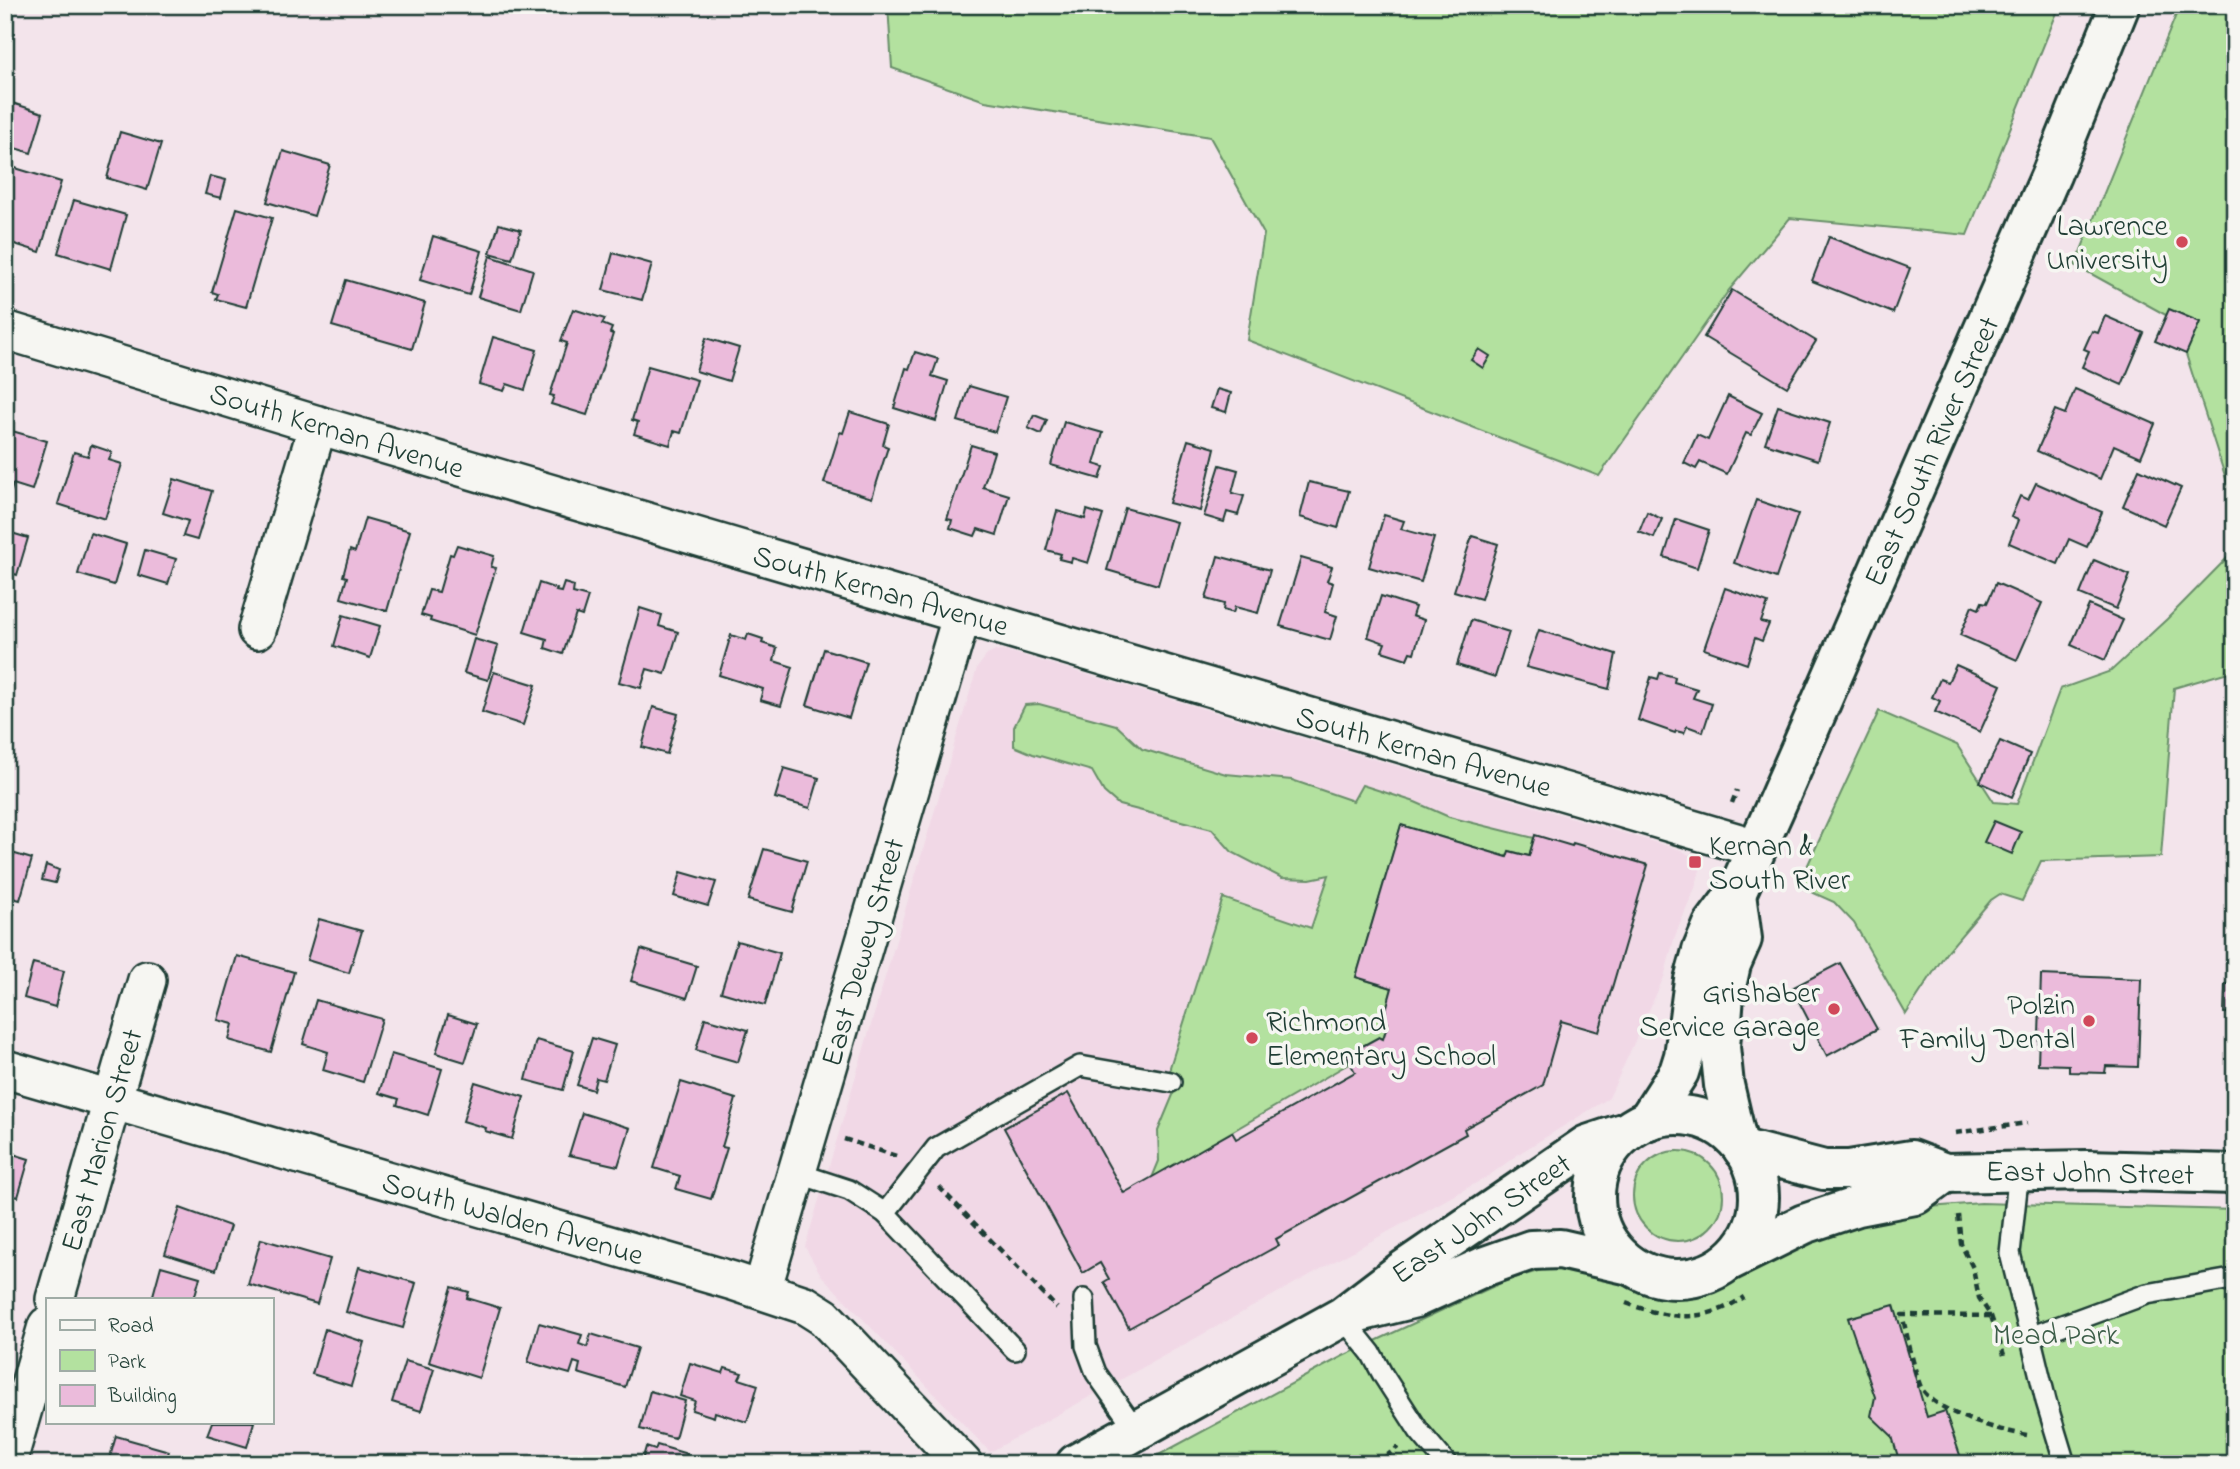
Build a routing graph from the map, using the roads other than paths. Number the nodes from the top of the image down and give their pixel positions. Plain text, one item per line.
1 (2120, 5) edge
2 (5, 330) edge
3 (318, 425) junction
4 (962, 614) junction
5 (257, 630) dead end
6 (1756, 848) junction
7 (1736, 894) junction
8 (147, 980) dead end
9 (5, 1069) edge
10 (1171, 1082) dead end
11 (113, 1102) junction
12 (1637, 1126) junction
13 (1740, 1145) junction
14 (2019, 1170) junction
15 (797, 1173) junction
16 (1945, 1173) junction
17 (2235, 1174) edge
18 (885, 1213) junction
19 (1726, 1263) junction
20 (2235, 1281) edge
21 (1623, 1282) junction
22 (762, 1290) junction
23 (55, 1298) edge
24 (1084, 1299) road end
25 (1342, 1317) junction
26 (46, 1329) edge
27 (2030, 1337) junction
28 (1015, 1350) dead end
29 (1136, 1430) junction
30 (7, 1464) edge
31 (963, 1464) edge
32 (1076, 1464) edge
33 (1447, 1464) edge
34 (2065, 1464) edge

1 - 6 street, East South River Street
2 - 3 street, South Kernan Avenue
3 - 4 street, South Kernan Avenue
3 - 5 street
4 - 6 street, South Kernan Avenue
4 - 15 street, East Dewey Street
6 - 7 street, East South River Street
7 - 12 street, East South River Street
7 - 13 street
8 - 11 street, East Marion Street
9 - 11 street, South Walden Avenue
10 - 18 lane
11 - 22 street, South Walden Avenue
11 - 23 street, East Marion Street
12 - 13 street
12 - 21 street
12 - 25 street, East John Street
13 - 16 street, East John Street
13 - 19 street
14 - 16 street, East John Street
14 - 17 street, East John Street
14 - 27 lane
15 - 18 lane
15 - 22 street, East Dewey Street
16 - 19 street, East John Street
18 - 28 lane
19 - 21 street
20 - 27 lane
21 - 25 street, East John Street
22 - 31 street, South Walden Avenue
24 - 29 lane
25 - 29 street, East John Street
25 - 33 lane
26 - 30 street
27 - 34 lane
29 - 32 street, East John Street

